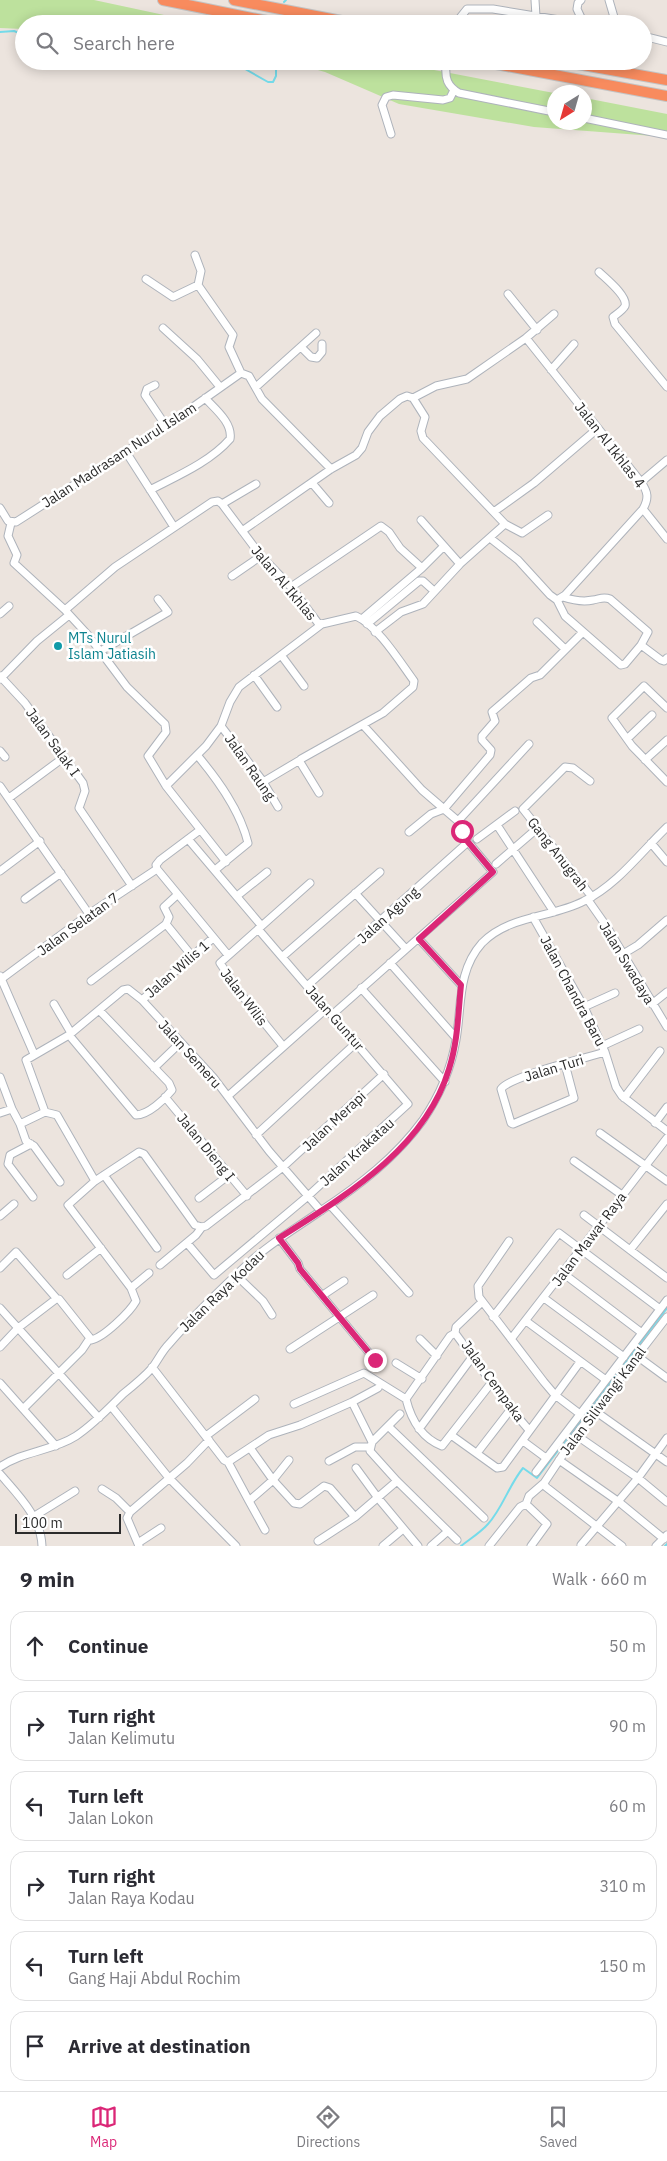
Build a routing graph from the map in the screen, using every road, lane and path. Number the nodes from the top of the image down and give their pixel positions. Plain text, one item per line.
1 (163, 0) edge
2 (234, 0) edge
3 (536, 0) edge
4 (582, 0) edge
5 (609, 0) edge
6 (237, 15) edge
7 (310, 15) edge
8 (462, 15) edge
9 (530, 15) edge
10 (536, 15) edge
11 (580, 15) edge
12 (613, 15) edge
13 (652, 38) edge
14 (667, 42) edge
15 (446, 70) edge
16 (528, 70) edge
17 (611, 70) edge
18 (667, 80) edge
19 (454, 90) junction
20 (667, 96) edge
21 (547, 110) edge
22 (592, 120) edge
23 (392, 134) dead end
24 (667, 134) edge
25 (195, 255) dead end
26 (599, 272) dead end
27 (146, 279) dead end
28 (198, 285) junction
29 (508, 294) dead end
30 (554, 314) dead end
31 (163, 328) dead end
32 (537, 330) junction
33 (316, 333) dead end
34 (526, 338) junction
35 (322, 344) dead end
36 (574, 344) dead end
37 (301, 346) junction
38 (551, 370) junction
39 (241, 373) junction
40 (155, 385) dead end
41 (220, 387) junction
42 (256, 387) junction
43 (667, 387) edge
44 (205, 398) junction
45 (413, 398) junction
46 (166, 426) junction
47 (597, 429) junction
48 (126, 452) junction
49 (667, 460) edge
50 (331, 469) junction
51 (641, 482) junction
52 (312, 483) junction
53 (256, 484) dead end
54 (150, 490) junction
55 (329, 502) dead end
56 (222, 504) junction
57 (0, 508) edge
58 (643, 509) junction
59 (495, 511) junction
60 (548, 515) dead end
61 (421, 520) dead end
62 (11, 523) junction
63 (505, 524) junction
64 (174, 527) junction
65 (242, 531) junction
66 (490, 538) junction
67 (667, 539) edge
68 (444, 546) junction
69 (261, 556) junction
70 (460, 564) junction
71 (420, 566) junction
72 (232, 576) dead end
73 (290, 587) junction
74 (434, 591) junction
75 (560, 598) junction
76 (158, 599) dead end
77 (9, 606) dead end
78 (67, 612) junction
79 (0, 614) edge
80 (365, 622) junction
81 (537, 622) dead end
82 (322, 624) junction
83 (375, 632) junction
84 (582, 632) junction
85 (641, 645) junction
86 (566, 649) junction
87 (99, 652) junction
88 (281, 655) junction
89 (667, 658) edge
90 (254, 675) junction
91 (0, 678) edge
92 (304, 686) dead end
93 (278, 707) dead end
94 (667, 708) edge
95 (652, 715) dead end
96 (363, 725) junction
97 (221, 726) junction
98 (627, 740) junction
99 (667, 740) edge
100 (529, 744) dead end
101 (196, 755) junction
102 (63, 758) junction
103 (300, 760) junction
104 (645, 760) junction
105 (590, 781) dead end
106 (263, 782) junction
107 (667, 782) edge
108 (166, 786) junction
109 (1, 790) edge
110 (319, 793) dead end
111 (8, 798) junction
112 (278, 807) dead end
113 (444, 809) junction
114 (516, 811) dead end
115 (458, 821) junction
116 (497, 824) junction
117 (667, 827) edge
118 (200, 830) junction
119 (409, 832) dead end
120 (533, 832) dead end
121 (477, 838) dead end
122 (188, 839) junction
123 (40, 841) junction
124 (468, 842) junction
125 (651, 843) junction
126 (514, 849) junction
127 (226, 862) junction
128 (667, 862) edge
129 (496, 864) dead end
130 (157, 869) junction
131 (215, 870) junction
132 (0, 871) edge
133 (267, 872) dead end
134 (380, 872) dead end
135 (61, 873) junction
136 (310, 883) dead end
137 (132, 886) junction
138 (355, 893) junction
139 (177, 895) junction
140 (237, 896) junction
141 (25, 899) dead end
142 (590, 899) junction
143 (554, 912) junction
144 (89, 914) junction
145 (533, 917) junction
146 (667, 920) edge
147 (381, 922) junction
148 (166, 924) junction
149 (259, 927) junction
150 (213, 938) junction
151 (419, 939) junction
152 (406, 949) junction
153 (623, 954) junction
154 (228, 955) junction
155 (192, 956) junction
156 (282, 957) junction
157 (390, 963) junction
158 (1, 978) edge
159 (91, 981) dead end
160 (461, 985) junction
161 (308, 986) junction
162 (362, 988) junction
163 (667, 992) edge
164 (615, 993) dead end
165 (142, 1000) junction
166 (54, 1004) dead end
167 (652, 1004) junction
168 (584, 1007) junction
169 (327, 1008) junction
170 (99, 1010) junction
171 (333, 1014) junction
172 (667, 1026) edge
173 (639, 1029) dead end
174 (70, 1034) junction
175 (456, 1038) junction
176 (357, 1042) junction
177 (180, 1043) junction
178 (283, 1046) junction
179 (604, 1049) junction
180 (660, 1051) dead end
181 (34, 1054) junction
182 (565, 1064) junction
183 (154, 1068) junction
184 (384, 1074) junction
185 (0, 1077) edge
186 (445, 1082) junction
187 (228, 1096) junction
188 (165, 1097) junction
189 (624, 1098) junction
190 (667, 1107) edge
191 (406, 1108) joint
192 (12, 1109) junction
193 (45, 1112) junction
194 (0, 1113) edge
195 (655, 1123) junction
196 (20, 1124) junction
197 (667, 1131) edge
198 (600, 1133) dead end
199 (256, 1135) junction
200 (667, 1138) edge
201 (31, 1144) junction
202 (574, 1161) dead end
203 (646, 1165) junction
204 (283, 1168) junction
205 (104, 1175) junction
206 (229, 1175) junction
207 (667, 1180) edge
208 (95, 1181) junction
209 (60, 1182) dead end
210 (622, 1195) junction
211 (247, 1196) junction
212 (308, 1196) junction
213 (33, 1198) dead end
214 (199, 1198) dead end
215 (14, 1204) dead end
216 (330, 1204) junction
217 (667, 1204) edge
218 (322, 1211) junction
219 (584, 1214) dead end
220 (0, 1216) edge
221 (599, 1226) junction
222 (202, 1227) junction
223 (279, 1238) junction
224 (509, 1241) dead end
225 (187, 1243) junction
226 (101, 1248) junction
227 (157, 1248) dead end
228 (582, 1249) junction
229 (630, 1250) junction
230 (160, 1265) dead end
231 (0, 1268) edge
232 (149, 1273) dead end
233 (564, 1274) junction
234 (67, 1275) dead end
235 (237, 1276) junction
236 (667, 1278) edge
237 (344, 1281) dead end
238 (131, 1288) junction
239 (323, 1294) junction
240 (410, 1294) dead end
241 (373, 1295) dead end
242 (544, 1298) junction
243 (57, 1299) junction
244 (667, 1300) edge
245 (481, 1303) junction
246 (0, 1308) edge
247 (660, 1309) junction
248 (272, 1315) dead end
249 (340, 1317) junction
250 (493, 1317) junction
251 (667, 1317) edge
252 (526, 1320) junction
253 (18, 1328) junction
254 (455, 1333) junction
255 (642, 1333) junction
256 (420, 1339) dead end
257 (90, 1340) junction
258 (510, 1340) junction
259 (0, 1347) edge
260 (290, 1349) dead end
261 (437, 1356) junction
262 (473, 1356) junction
263 (637, 1356) junction
264 (624, 1357) junction
265 (375, 1360) dead end
266 (580, 1362) junction
267 (396, 1364) dead end
268 (152, 1368) junction
269 (58, 1373) junction
270 (667, 1378) edge
271 (422, 1379) junction
272 (606, 1380) junction
273 (492, 1382) junction
274 (0, 1383) edge
275 (378, 1388) dead end
276 (555, 1395) junction
277 (255, 1399) dead end
278 (406, 1399) junction
279 (352, 1402) junction
280 (294, 1404) dead end
281 (110, 1406) junction
282 (24, 1408) junction
283 (511, 1409) junction
284 (595, 1411) junction
285 (400, 1414) dead end
286 (580, 1414) junction
287 (99, 1418) junction
288 (389, 1427) junction
289 (419, 1429) junction
290 (529, 1430) junction
291 (451, 1435) junction
292 (576, 1435) junction
293 (207, 1438) junction
294 (667, 1438) edge
295 (523, 1441) junction
296 (371, 1445) junction
297 (56, 1446) junction
298 (250, 1448) junction
299 (477, 1453) junction
300 (656, 1454) junction
301 (546, 1458) junction
302 (289, 1460) dead end
303 (559, 1460) junction
304 (329, 1461) dead end
305 (228, 1462) junction
306 (667, 1462) edge
307 (0, 1467) edge
308 (356, 1468) dead end
309 (536, 1472) dead end
310 (0, 1474) edge
311 (169, 1478) junction
312 (638, 1478) junction
313 (273, 1480) junction
314 (396, 1481) junction
315 (545, 1485) junction
316 (102, 1489) dead end
317 (75, 1491) dead end
318 (378, 1498) junction
319 (249, 1501) junction
320 (619, 1502) junction
321 (667, 1502) edge
322 (526, 1504) junction
323 (130, 1512) junction
324 (33, 1517) junction
325 (355, 1517) junction
326 (484, 1518) dead end
327 (598, 1526) junction
328 (161, 1528) dead end
329 (403, 1529) junction
330 (265, 1530) dead end
331 (448, 1532) junction
332 (665, 1537) edge
333 (457, 1540) dead end
334 (318, 1541) dead end
335 (139, 1544) edge
336 (581, 1545) edge
337 (620, 1545) edge
338 (42, 1546) edge
339 (236, 1546) edge
340 (383, 1546) edge
341 (418, 1546) edge
342 (432, 1546) edge
343 (489, 1546) edge
344 (530, 1546) edge
345 (656, 1546) edge

1 - 6 highway
2 - 7 highway
3 - 10 street
4 - 11 street
5 - 12 street
8 - 9 street
13 - 14 street
15 - 19 street
16 - 20 highway
17 - 18 highway
19 - 21 street
19 - 23 street
22 - 24 street
25 - 28 street
26 - 43 street
27 - 28 street
28 - 39 street
29 - 32 street
30 - 32 street
31 - 41 street
32 - 34 street
33 - 37 street
34 - 38 street, Jalan Al Ikhlas 4
34 - 45 street
35 - 37 street
36 - 38 street
37 - 42 street
38 - 47 street, Jalan Al Ikhlas 4
39 - 41 street, Jalan Madrasam Nurul Islam
39 - 42 street
40 - 46 street
41 - 44 street, Jalan Madrasam Nurul Islam
42 - 50 street
44 - 46 street, Jalan Madrasam Nurul Islam
44 - 54 street
45 - 50 street
45 - 59 street
46 - 48 street, Jalan Madrasam Nurul Islam
47 - 51 street, Jalan Al Ikhlas 4
47 - 59 street
48 - 54 street
48 - 62 street, Jalan Madrasam Nurul Islam
49 - 51 street
50 - 52 street
51 - 58 street, Jalan Al Ikhlas 4
52 - 55 street
52 - 65 street
53 - 56 street
54 - 64 street
56 - 64 street
56 - 65 street, Jalan Al Ikhlas
57 - 62 street
58 - 67 street
58 - 75 street, Jalan Al Ikhlas 4
59 - 63 street
60 - 63 street
61 - 68 street
62 - 78 street
63 - 66 street
64 - 78 street
65 - 69 street, Jalan Al Ikhlas
66 - 70 street
66 - 75 street
68 - 70 street
68 - 71 street
69 - 72 street
69 - 73 street, Jalan Al Ikhlas
70 - 74 street
71 - 73 street
71 - 80 street
73 - 82 street, Jalan Al Ikhlas
74 - 80 street
74 - 83 street
75 - 84 street
75 - 85 street
76 - 87 street
77 - 79 street
78 - 87 street
78 - 91 street
80 - 82 street, Jalan Al Ikhlas
80 - 83 street
81 - 86 street
82 - 88 street
83 - 96 street
84 - 85 street
84 - 86 street
85 - 89 street
86 - 113 street
87 - 108 street
88 - 90 street
88 - 92 street
90 - 93 street
90 - 97 street
91 - 102 street, Jalan Salak I
94 - 98 street
95 - 98 street
96 - 103 street
96 - 113 street
97 - 101 street
97 - 106 street, Jalan Raung
98 - 104 street
99 - 104 street
100 - 115 street
101 - 108 street
101 - 127 street
102 - 111 street
102 - 137 street, Jalan Salak I
103 - 106 street
103 - 110 street
104 - 107 street
105 - 142 street, Gang Anugrah
106 - 112 street, Jalan Raung
108 - 118 street
109 - 111 street
111 - 123 street
113 - 115 street
113 - 119 street
114 - 116 street
115 - 124 street
116 - 121 street
116 - 126 street
117 - 125 street, Jalan Raya Kodau
118 - 122 street, Jalan Selatan 7
118 - 127 street
120 - 126 street
122 - 130 street, Jalan Selatan 7
122 - 131 street, Jalan Guntur
123 - 132 street
123 - 135 street
124 - 147 street, Jalan Agung
124 - 151 street
125 - 128 street
125 - 142 street, Jalan Raya Kodau
126 - 129 street
126 - 143 street
127 - 131 street
130 - 137 street, Jalan Selatan 7
130 - 139 street
131 - 140 street, Jalan Guntur
133 - 140 street
134 - 138 street
135 - 141 street
135 - 144 street
136 - 149 street, Jalan Wilis
137 - 144 street, Jalan Selatan 7
138 - 147 street
138 - 156 street
139 - 148 street
139 - 150 street
140 - 149 street, Jalan Guntur
142 - 143 street, Jalan Raya Kodau
142 - 153 street, Jalan Swadaya
143 - 145 street, Jalan Raya Kodau
144 - 158 street, Jalan Selatan 7
145 - 160 street, Jalan Raya Kodau
145 - 168 street, Jalan Chandra Baru
146 - 153 street
147 - 152 street
147 - 161 street, Jalan Agung
148 - 155 street
148 - 159 street
149 - 154 street, Jalan Wilis
149 - 156 street, Jalan Guntur
150 - 154 street
150 - 155 street, Jalan Wilis 1
151 - 152 street
151 - 160 street
152 - 157 street
153 - 167 street, Jalan Swadaya
154 - 178 street, Jalan Wilis
155 - 165 street, Jalan Wilis 1
156 - 161 street, Jalan Guntur
157 - 162 street
157 - 175 street
158 - 181 street
160 - 175 street, Jalan Raya Kodau
161 - 169 street, Jalan Guntur
162 - 171 street
162 - 186 street
163 - 167 street
164 - 168 street
165 - 170 street, Jalan Semeru
165 - 177 street, Jalan Semeru
166 - 174 street
167 - 172 street, Jalan Swadaya
168 - 179 street, Jalan Chandra Baru
169 - 171 street, Jalan Guntur
169 - 178 street
170 - 174 street, Jalan Semeru
170 - 183 street
171 - 176 street, Jalan Guntur
173 - 179 street, Jalan Turi
174 - 181 street, Jalan Semeru
174 - 188 street
175 - 186 street, Jalan Raya Kodau
176 - 184 street, Jalan Guntur
176 - 199 street
177 - 183 street
177 - 187 street, Jalan Semeru
178 - 187 street
179 - 182 street, Jalan Turi
179 - 189 street, Jalan Chandra Baru
180 - 189 street
181 - 193 street
182 - 182 street, Jalan Turi
183 - 188 street
184 - 191 street, Jalan Guntur
184 - 204 street, Jalan Merapi
185 - 192 street
186 - 216 street, Jalan Raya Kodau
187 - 199 street, Jalan Semeru
188 - 206 street, Jalan Dieng I
189 - 195 street, Jalan Chandra Baru
190 - 195 street
191 - 212 street, Jalan Krakatau
192 - 194 street
192 - 196 street
193 - 196 street
193 - 208 street
195 - 197 street, Jalan Chandra Baru
196 - 201 street
198 - 203 street
199 - 204 street, Jalan Semeru
200 - 203 street, Jalan Mawar Raya
201 - 209 street
201 - 213 street
202 - 210 street
203 - 207 street
203 - 210 street, Jalan Mawar Raya
204 - 211 street, Jalan Merapi
204 - 212 street, Jalan Semeru
205 - 208 street
205 - 222 street
205 - 227 street
206 - 211 street, Jalan Dieng I
206 - 214 street
208 - 226 street
210 - 221 street, Jalan Mawar Raya
211 - 222 street, Jalan Merapi
212 - 218 street, Jalan Semeru
212 - 225 street, Jalan Krakatau
215 - 220 street
216 - 218 street, Jalan Raya Kodau
216 - 240 street
217 - 229 street
218 - 223 street, Jalan Raya Kodau
219 - 221 street
221 - 228 street, Jalan Mawar Raya
221 - 229 street
222 - 225 street, Jalan Merapi
223 - 235 street, Jalan Raya Kodau
223 - 239 street
224 - 245 street
225 - 230 street, Jalan Merapi
226 - 234 street
226 - 238 street
228 - 233 street, Jalan Mawar Raya
228 - 247 street
228 - 250 street
229 - 236 street
231 - 243 street
232 - 238 street
233 - 242 street, Jalan Mawar Raya
233 - 255 street
235 - 248 street
235 - 268 street, Jalan Raya Kodau
237 - 239 street
238 - 257 street
239 - 249 street
241 - 249 street
242 - 252 street, Jalan Mawar Raya
242 - 264 street
243 - 253 street
243 - 257 street
244 - 247 street
245 - 250 street
245 - 254 street
246 - 253 street
247 - 255 street
249 - 260 street
249 - 265 street
250 - 258 street
251 - 263 street, Jalan Siliwangi Kanal
252 - 258 street, Jalan Mawar Raya
252 - 266 street
253 - 259 street
253 - 269 street
254 - 261 street
254 - 262 street, Jalan Cempaka
255 - 264 street
256 - 261 street
257 - 269 street
258 - 276 street
261 - 271 street
262 - 273 street, Jalan Cempaka
262 - 289 street
263 - 270 street
263 - 284 street, Jalan Siliwangi Kanal
264 - 272 street
266 - 272 street
266 - 276 street
267 - 271 street
268 - 281 street, Jalan Raya Kodau
268 - 293 street
269 - 282 street
269 - 287 street
271 - 278 street
272 - 286 street
273 - 283 street, Jalan Cempaka
273 - 291 street
274 - 282 street
275 - 279 street
276 - 286 street
276 - 290 street
277 - 293 street
278 - 280 street
278 - 289 street
279 - 296 street
279 - 298 street
281 - 287 street, Jalan Raya Kodau
281 - 311 street
282 - 297 street
283 - 290 street, Jalan Cempaka
283 - 299 street
284 - 292 street, Jalan Siliwangi Kanal
284 - 300 street
285 - 288 street
286 - 301 street
287 - 297 street, Jalan Raya Kodau
288 - 296 street
288 - 326 street
289 - 291 street
290 - 295 street
291 - 299 street
292 - 303 street, Jalan Siliwangi Kanal
292 - 312 street
293 - 305 street
293 - 311 street
294 - 300 street
295 - 299 street
295 - 301 street
296 - 304 street
296 - 314 street
297 - 307 street, Jalan Raya Kodau
298 - 305 street
298 - 313 street
300 - 306 street
300 - 312 street
301 - 309 street
302 - 313 street
303 - 315 street, Jalan Siliwangi Kanal
303 - 320 street
305 - 319 street
308 - 318 street
310 - 324 street
311 - 323 street
311 - 339 street
312 - 320 street
312 - 321 street
313 - 319 street
313 - 325 street
314 - 318 street
314 - 331 street
315 - 322 street, Jalan Siliwangi Kanal
315 - 327 street
316 - 323 street
317 - 324 street
318 - 325 street
318 - 329 street
319 - 330 street
320 - 327 street
320 - 332 street
322 - 343 street, Jalan Siliwangi Kanal
322 - 344 street
323 - 335 street
324 - 338 street
325 - 334 street
327 - 336 street
327 - 337 street
328 - 335 street
329 - 340 street
329 - 341 street
331 - 333 street
331 - 342 street
332 - 345 street

